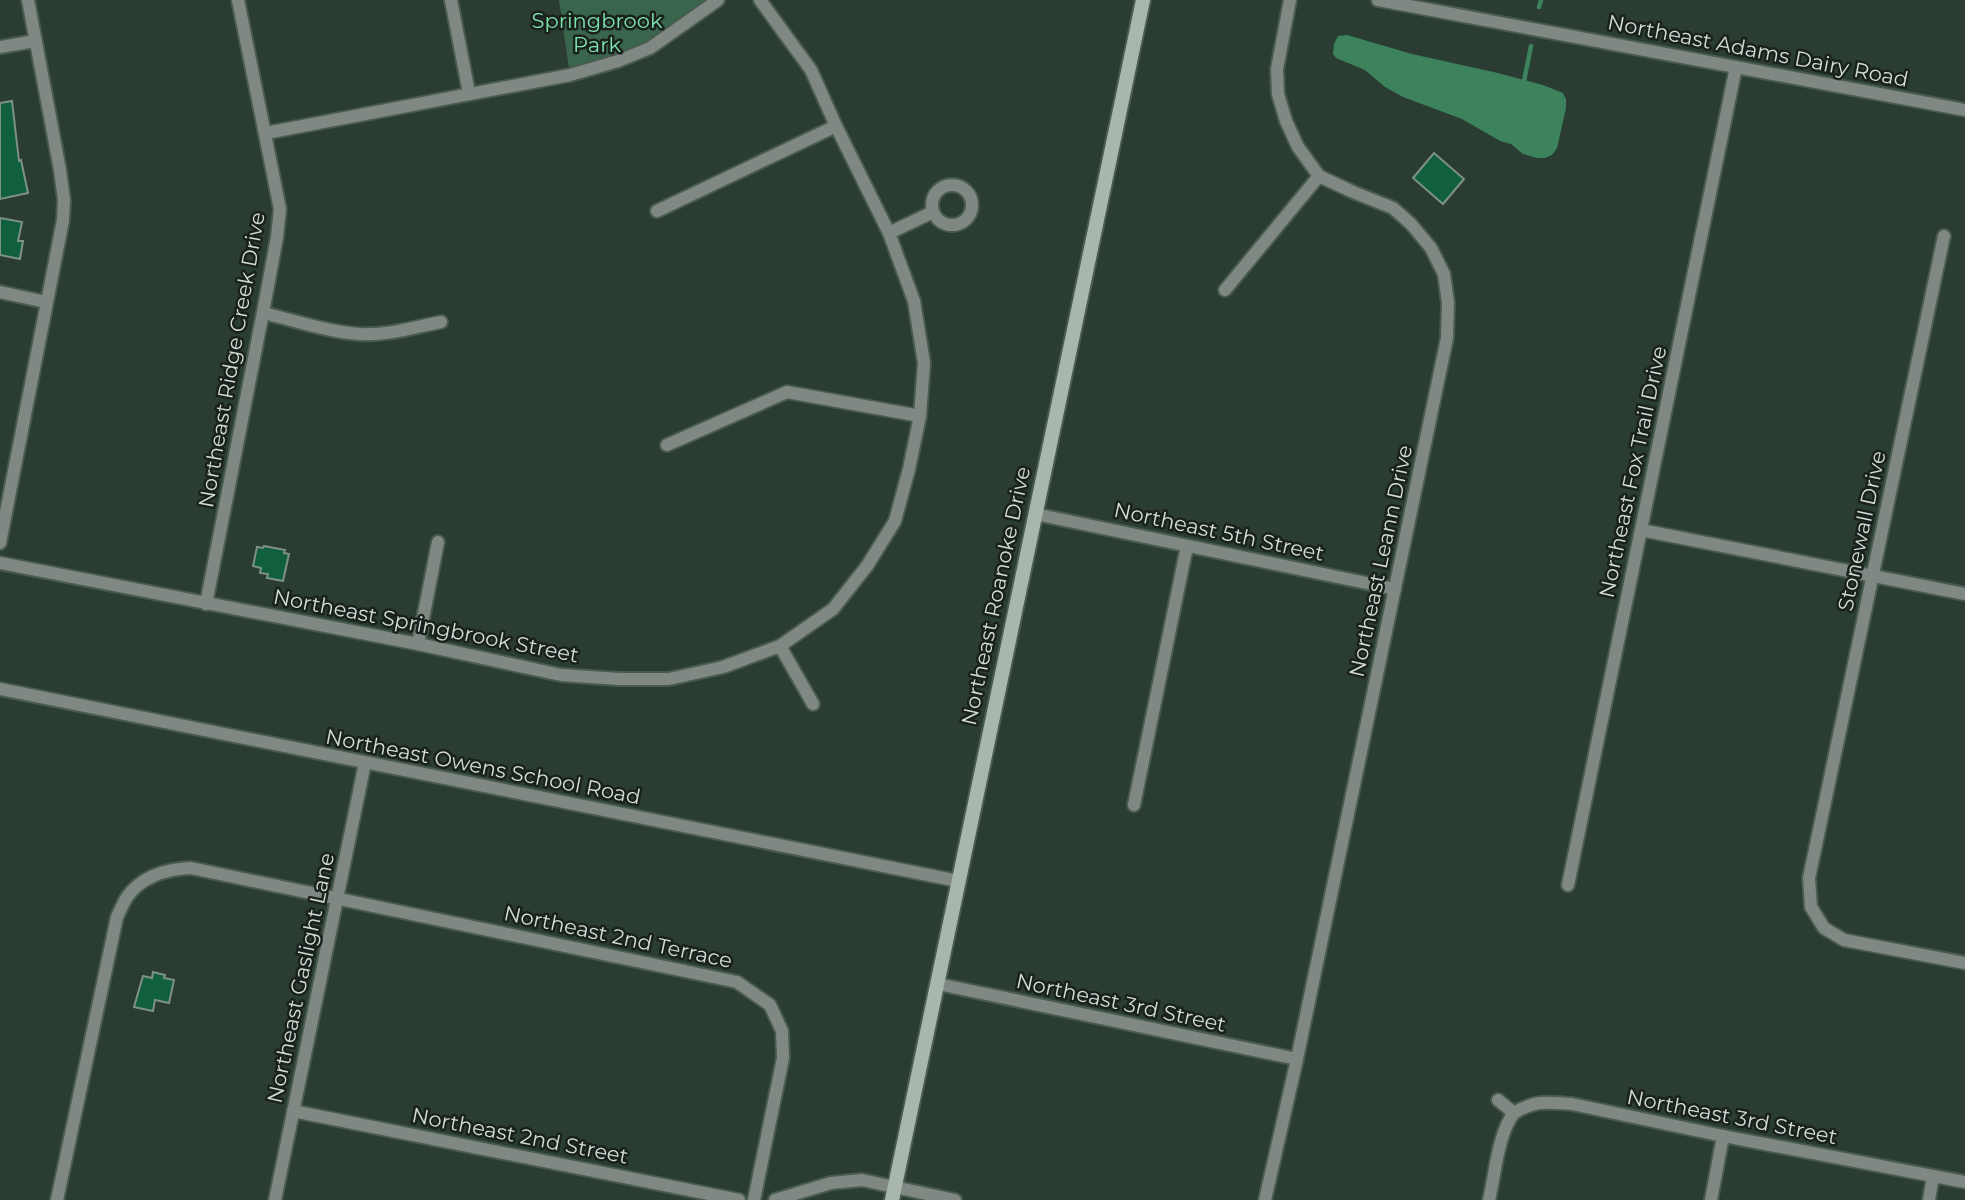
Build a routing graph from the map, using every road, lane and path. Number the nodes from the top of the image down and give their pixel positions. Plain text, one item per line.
1 (28, 0) edge
2 (238, 0) edge
3 (451, 0) edge
4 (719, 0) edge
5 (760, 0) edge
6 (1143, 0) edge
7 (1290, 0) edge
8 (1378, 0) edge
9 (35, 41) junction
10 (0, 47) edge
11 (1736, 67) junction
12 (469, 93) junction
13 (1965, 110) edge
14 (836, 126) junction
15 (266, 133) junction
16 (1319, 176) junction
17 (657, 211) dead end
18 (933, 212) dead end
19 (889, 233) junction
20 (1944, 236) dead end
21 (1225, 290) dead end
22 (0, 292) edge
23 (46, 302) junction
24 (263, 313) junction
25 (441, 322) dead end
26 (920, 416) junction
27 (667, 445) dead end
28 (1035, 514) junction
29 (1641, 530) junction
30 (438, 542) dead end
31 (0, 543) edge
32 (1187, 545) junction
33 (0, 563) edge
34 (1873, 575) junction
35 (1395, 589) junction
36 (1965, 594) edge
37 (206, 604) junction
38 (418, 644) junction
39 (780, 646) junction
40 (0, 689) edge
41 (813, 704) dead end
42 (365, 763) junction
43 (1134, 805) dead end
44 (958, 881) junction
45 (1568, 885) dead end
46 (338, 899) junction
47 (1965, 962) edge
48 (938, 984) junction
49 (1297, 1059) junction
50 (1498, 1100) dead end
51 (293, 1111) junction
52 (1514, 1113) junction
53 (1723, 1136) junction
54 (1933, 1176) junction
55 (1965, 1182) edge
56 (893, 1194) edge
57 (57, 1200) edge
58 (275, 1200) edge
59 (739, 1200) edge
60 (754, 1200) edge
61 (775, 1200) edge
62 (956, 1200) edge
63 (1265, 1200) edge
64 (1489, 1200) edge
65 (1711, 1200) edge
66 (1929, 1200) edge

1 - 9 street
2 - 15 street, Northeast Ridge Creek Drive
3 - 12 street
4 - 12 street
5 - 14 street, Northeast Springbrook Street
6 - 28 street, Northeast Roanoke Drive
7 - 16 street, Northeast Leann Drive
8 - 11 street, Northeast Adams Dairy Road
9 - 10 street
9 - 23 street
11 - 13 street, Northeast Adams Dairy Road
11 - 29 street, Northeast Fox Trail Drive
12 - 15 street
14 - 17 street
14 - 19 street, Northeast Springbrook Street
15 - 24 street, Northeast Ridge Creek Drive
16 - 21 street
16 - 35 street, Northeast Leann Drive
18 - 19 street
19 - 26 street, Northeast Springbrook Street
20 - 34 street, Stonewall Drive
22 - 23 street
23 - 31 street
24 - 25 street
24 - 37 street, Northeast Ridge Creek Drive
26 - 27 street
26 - 39 street, Northeast Springbrook Street
28 - 32 street, Northeast 5th Street
28 - 44 street, Northeast Roanoke Drive
29 - 34 street
29 - 45 street, Northeast Fox Trail Drive
30 - 38 street
32 - 35 street, Northeast 5th Street
32 - 43 street
33 - 37 street, Northeast Springbrook Street
34 - 36 street
34 - 47 street, Stonewall Drive
35 - 49 street, Northeast Leann Drive
37 - 38 street, Northeast Springbrook Street
38 - 39 street, Northeast Springbrook Street
39 - 41 street
40 - 42 street, Northeast Owens School Road
42 - 44 street, Northeast Owens School Road
42 - 46 street, Northeast Gaslight Lane
44 - 48 street, Northeast Roanoke Drive
46 - 51 street, Northeast Gaslight Lane
46 - 57 street, Northeast 2nd Terrace
46 - 60 street, Northeast 2nd Terrace
48 - 49 street, Northeast 3rd Street
48 - 56 street, Northeast Roanoke Drive
49 - 63 street, Northeast Leann Drive
50 - 52 street
51 - 58 street, Northeast Gaslight Lane
51 - 59 street, Northeast 2nd Street
52 - 53 street, Northeast 3rd Street
52 - 64 street
53 - 54 street, Northeast 3rd Street
53 - 65 street
54 - 55 street, Northeast 3rd Street
54 - 66 street
56 - 61 street
56 - 62 street

